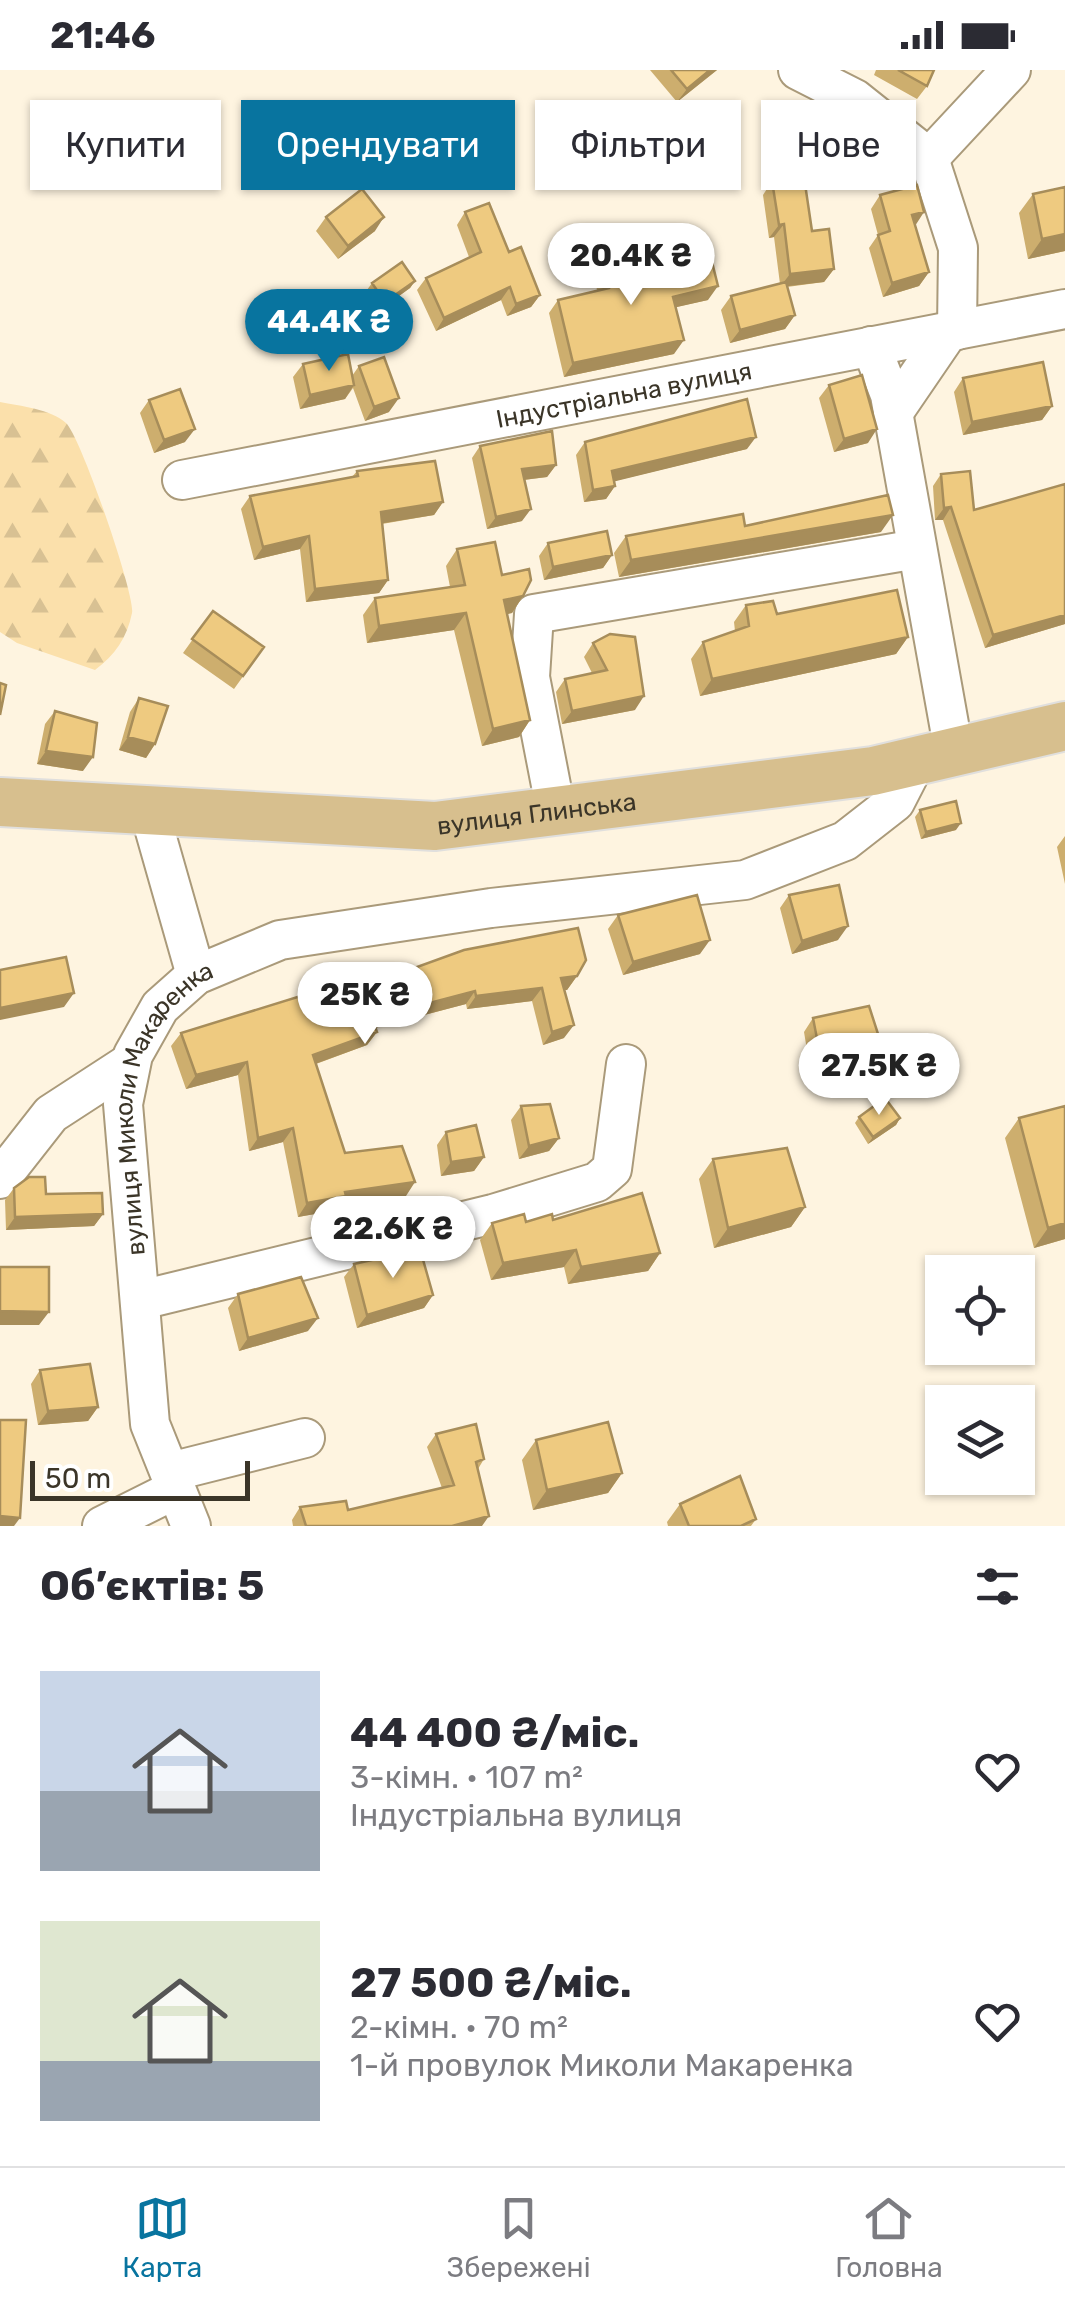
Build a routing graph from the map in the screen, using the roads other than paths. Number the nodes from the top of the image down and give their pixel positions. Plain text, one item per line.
1 (798, 70) edge
2 (1011, 70) edge
3 (929, 158) junction
4 (1065, 308) edge
5 (953, 330) junction
6 (872, 346) junction
7 (893, 412) junction
8 (182, 480) dead end
9 (918, 549) junction
10 (1065, 726) edge
11 (935, 757) junction
12 (0, 802) edge
13 (149, 810) junction
14 (556, 811) junction
15 (196, 976) junction
16 (132, 1062) junction
17 (626, 1064) dead end
18 (0, 1179) edge
19 (140, 1300) junction
20 (305, 1438) dead end
21 (173, 1481) junction
22 (102, 1526) edge
23 (191, 1526) edge

1 - 3 street
2 - 3 street
3 - 5 street
4 - 5 street, Індустріальна вулиця
5 - 6 street, Індустріальна вулиця
5 - 7 street
6 - 7 street
6 - 8 street, Індустріальна вулиця
7 - 9 street
9 - 11 street
9 - 14 street
10 - 11 main road, вулиця Глинська
11 - 14 main road, вулиця Глинська
11 - 15 street, вулиця Миколи Макаренка
12 - 13 main road, вулиця Глинська
13 - 14 main road, вулиця Глинська
13 - 15 street
15 - 16 street, вулиця Миколи Макаренка
16 - 18 street
16 - 19 street, вулиця Миколи Макаренка
17 - 19 street
19 - 21 street, вулиця Миколи Макаренка
20 - 21 street
21 - 22 street
21 - 23 street, вулиця Миколи Макаренка

